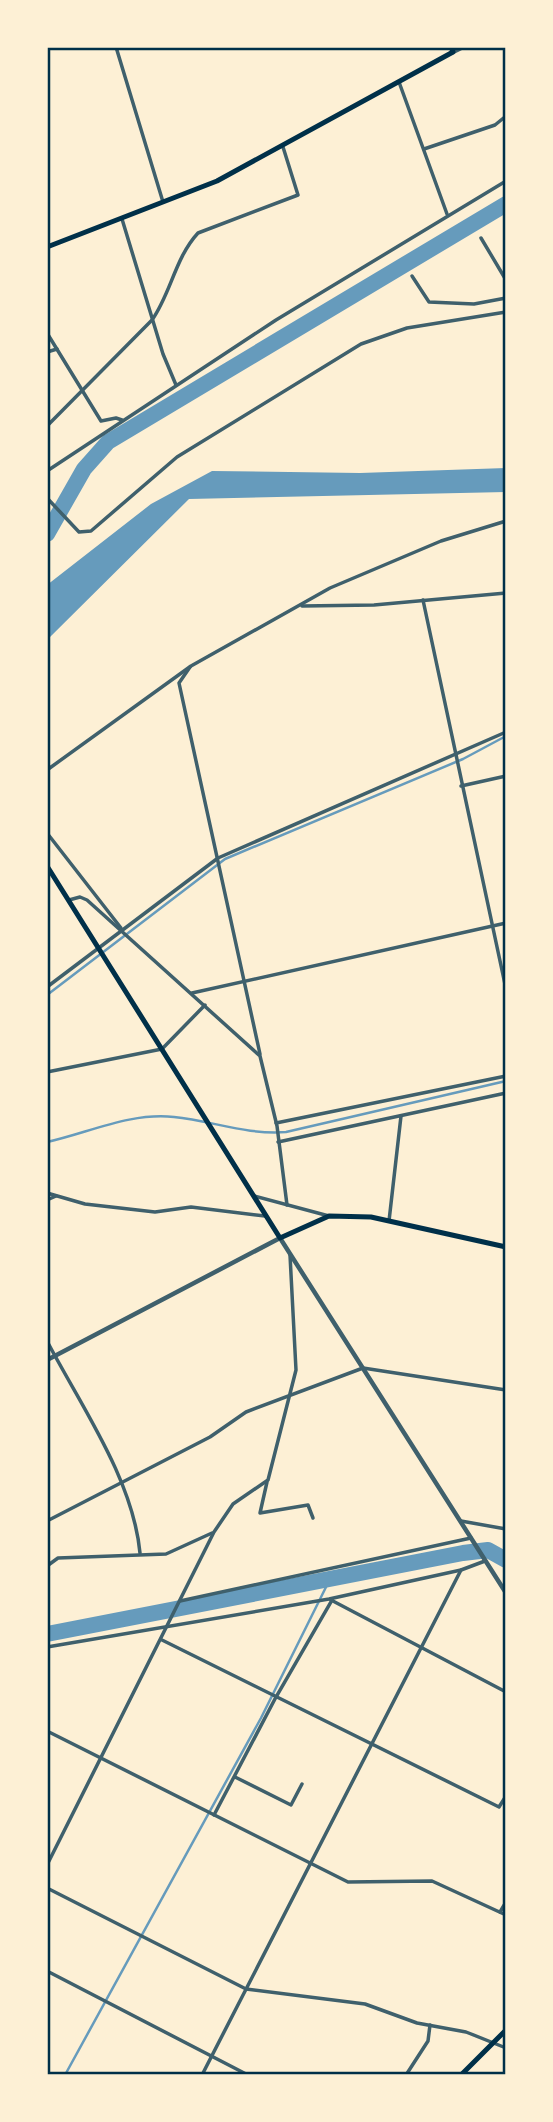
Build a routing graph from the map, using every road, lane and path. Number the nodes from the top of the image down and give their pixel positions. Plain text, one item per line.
1 (116, 47) edge
2 (463, 47) edge
3 (452, 50) edge
4 (399, 82) junction
5 (506, 117) edge
6 (283, 147) junction
7 (424, 149) junction
8 (506, 181) edge
9 (163, 204) junction
10 (447, 214) junction
11 (121, 219) junction
12 (481, 238) dead end
13 (47, 247) edge
14 (505, 274) edge
15 (412, 276) dead end
16 (506, 280) edge
17 (506, 298) edge
18 (506, 312) edge
19 (152, 320) junction
20 (47, 333) edge
21 (57, 349) junction
22 (47, 352) edge
23 (176, 385) junction
24 (82, 391) junction
25 (122, 420) junction
26 (47, 426) edge
27 (47, 471) edge
28 (47, 498) edge
29 (506, 521) edge
30 (506, 593) edge
31 (423, 600) junction
32 (298, 607) junction
33 (191, 666) junction
34 (506, 732) edge
35 (455, 756) junction
36 (47, 770) edge
37 (506, 776) edge
38 (461, 786) junction
39 (47, 833) edge
40 (218, 858) junction
41 (47, 866) edge
42 (69, 900) junction
43 (506, 923) edge
44 (492, 926) junction
45 (122, 931) junction
46 (98, 947) junction
47 (245, 981) junction
48 (47, 987) edge
49 (506, 989) edge
50 (192, 993) junction
51 (205, 1005) junction
52 (162, 1049) junction
53 (260, 1056) junction
54 (47, 1072) edge
55 (506, 1076) edge
56 (506, 1093) edge
57 (401, 1116) junction
58 (276, 1124) junction
59 (278, 1142) junction
60 (47, 1194) edge
61 (58, 1195) junction
62 (254, 1196) junction
63 (47, 1200) edge
64 (287, 1205) junction
65 (265, 1216) junction
66 (329, 1216) junction
67 (389, 1221) junction
68 (280, 1238) junction
69 (506, 1247) edge
70 (290, 1254) junction
71 (47, 1340) edge
72 (55, 1356) junction
73 (47, 1360) edge
74 (363, 1368) junction
75 (506, 1390) edge
76 (291, 1397) junction
77 (268, 1480) junction
78 (121, 1482) junction
79 (313, 1518) dead end
80 (47, 1521) edge
81 (461, 1521) junction
82 (506, 1529) edge
83 (214, 1532) junction
84 (471, 1538) junction
85 (140, 1553) junction
86 (485, 1561) junction
87 (47, 1566) edge
88 (461, 1570) junction
89 (506, 1593) edge
90 (330, 1600) junction
91 (180, 1601) junction
92 (170, 1624) junction
93 (162, 1640) junction
94 (47, 1647) edge
95 (422, 1647) junction
96 (506, 1692) edge
97 (276, 1697) junction
98 (47, 1731) edge
99 (373, 1746) junction
100 (102, 1759) junction
101 (234, 1776) junction
102 (302, 1784) dead end
103 (506, 1796) edge
104 (214, 1815) junction
105 (310, 1863) junction
106 (47, 1864) edge
107 (47, 1888) edge
108 (506, 1902) edge
109 (500, 1912) junction
110 (506, 1915) edge
111 (47, 1971) edge
112 (246, 1989) junction
113 (430, 2025) junction
114 (506, 2030) edge
115 (493, 2043) junction
116 (506, 2048) edge
117 (212, 2056) junction
118 (202, 2075) edge
119 (248, 2075) edge
120 (406, 2075) edge
121 (461, 2075) edge

1 - 9 street
2 - 3 street
3 - 4 main road
4 - 6 main road
4 - 7 street
5 - 7 street
6 - 9 main road
6 - 19 street
7 - 10 street
8 - 10 street
9 - 11 main road
10 - 23 street
11 - 13 main road
11 - 19 street
12 - 14 street
14 - 16 street
15 - 17 street
18 - 28 street
19 - 23 street
19 - 24 street
20 - 21 street
21 - 22 street
21 - 24 street
23 - 25 street
24 - 25 street
24 - 26 street
25 - 27 street
29 - 32 street
30 - 31 street
31 - 32 street
31 - 35 street
32 - 33 street
33 - 36 street
33 - 40 street
34 - 35 street
35 - 38 street
35 - 40 street
37 - 38 street
38 - 44 street
39 - 45 street
40 - 45 street
40 - 47 street
41 - 42 main road
42 - 45 street
42 - 46 main road
43 - 44 street
44 - 47 street
44 - 49 street
45 - 46 street
45 - 50 street
46 - 48 street
46 - 52 main road
47 - 50 street
47 - 53 street
50 - 51 street
51 - 52 street
51 - 53 street
52 - 54 street
52 - 62 main road
53 - 58 street
55 - 58 street
56 - 57 street
57 - 59 street
57 - 67 street
58 - 59 street
59 - 64 street
60 - 61 street
61 - 63 street
61 - 65 street
62 - 64 street
62 - 65 main road
64 - 66 street
65 - 68 main road
66 - 67 main road
66 - 68 main road
67 - 69 main road
68 - 70 street
68 - 72 street
70 - 74 street
70 - 76 street
71 - 72 street
72 - 73 street
72 - 78 street
74 - 75 street
74 - 76 street
74 - 81 street
76 - 77 street
76 - 78 street
77 - 79 street
77 - 83 street
78 - 80 street
78 - 85 street
81 - 82 street
81 - 84 street
83 - 85 street
83 - 91 street
84 - 86 street
84 - 91 street
85 - 87 street
86 - 88 street
86 - 89 street
88 - 90 street
88 - 95 street
90 - 92 street
90 - 95 street
90 - 97 street
91 - 92 street
92 - 93 street
92 - 94 street
93 - 97 street
93 - 100 street
95 - 96 street
95 - 99 street
97 - 99 street
97 - 101 street
98 - 100 street
99 - 103 street
99 - 105 street
100 - 104 street
100 - 106 street
101 - 102 street
101 - 104 street
104 - 105 street
105 - 109 street
105 - 112 street
107 - 112 street
108 - 109 street
109 - 110 street
111 - 117 street
112 - 113 street
112 - 117 street
113 - 115 street
113 - 120 street
114 - 115 main road
115 - 116 street
115 - 121 main road
117 - 118 street
117 - 119 street

